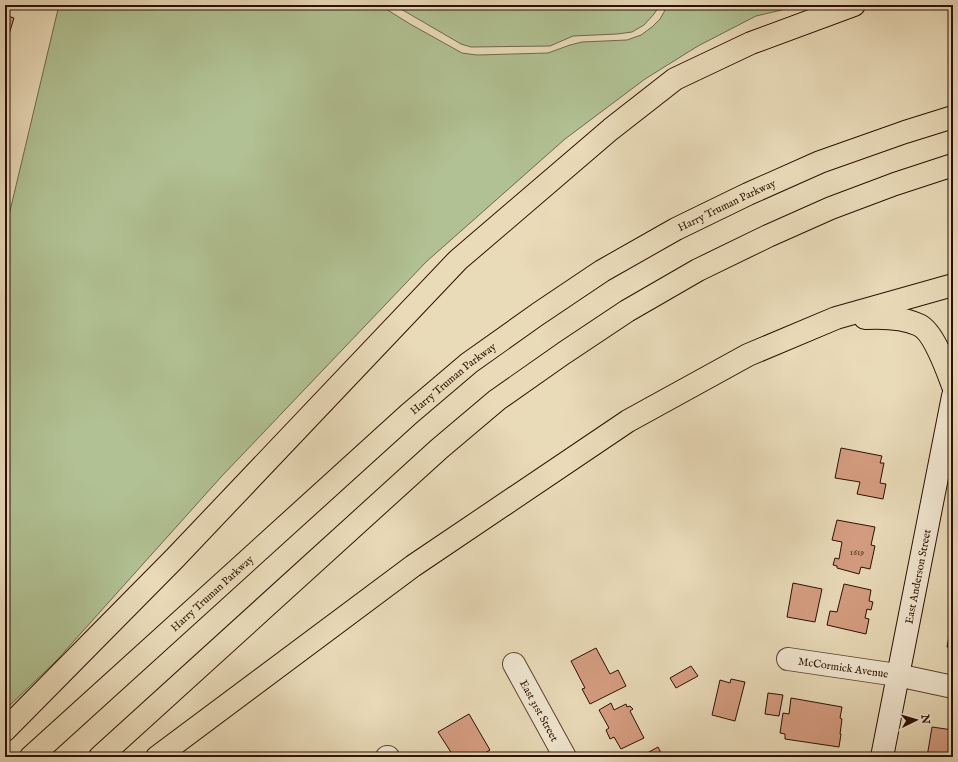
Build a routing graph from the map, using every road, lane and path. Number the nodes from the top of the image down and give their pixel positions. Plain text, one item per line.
1 (854, 5) edge
2 (953, 117) edge
3 (953, 165) edge
4 (953, 285) edge
5 (836, 318) junction
6 (953, 386) edge
7 (953, 396) edge
8 (788, 659) dead end
9 (514, 664) dead end
10 (898, 675) junction
11 (953, 687) edge
12 (5, 730) edge
13 (31, 757) edge
14 (100, 757) edge
15 (157, 757) edge
16 (565, 757) edge
17 (882, 757) edge

1 - 12 highway
2 - 13 highway, Harry Truman Parkway
3 - 14 highway
4 - 5 highway
5 - 6 highway
5 - 15 highway
7 - 10 main road, East Anderson Street
8 - 10 main road, McCormick Avenue
9 - 16 main road, East 31st Street
10 - 11 main road, McCormick Avenue
10 - 17 main road, East Anderson Street

